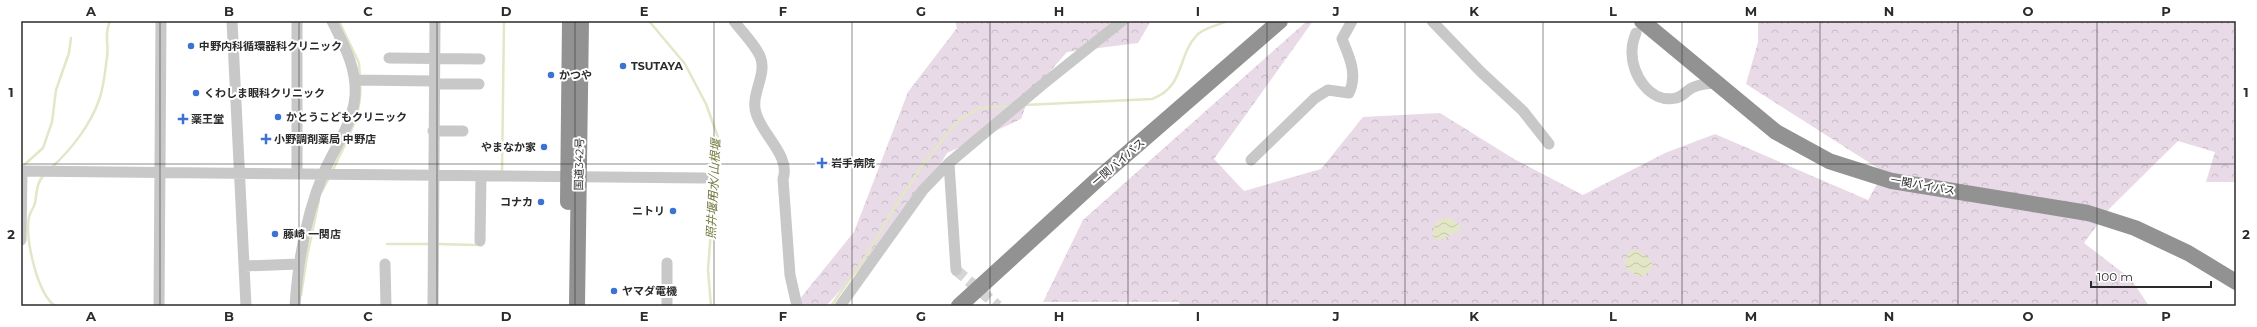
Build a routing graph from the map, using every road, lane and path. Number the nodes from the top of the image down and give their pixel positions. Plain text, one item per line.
1 (161, 21) edge
2 (232, 21) edge
3 (297, 21) edge
4 (332, 21) edge
5 (435, 21) edge
6 (570, 21) edge
7 (581, 21) edge
8 (734, 21) edge
9 (1122, 21) edge
10 (1280, 21) edge
11 (1352, 21) edge
12 (1432, 21) edge
13 (1639, 27) edge
14 (389, 58) dead end
15 (435, 59) junction
16 (480, 59) dead end
17 (355, 80) junction
18 (434, 82) junction
19 (479, 84) dead end
20 (1715, 84) junction
21 (434, 131) junction
22 (463, 131) dead end
23 (1549, 144) dead end
24 (1251, 160) dead end
25 (948, 163) junction
26 (22, 171) edge
27 (160, 173) junction
28 (239, 173) junction
29 (297, 173) junction
30 (324, 173) junction
31 (433, 175) junction
32 (481, 176) junction
33 (574, 176) junction
34 (704, 178) dead end
35 (21, 240) edge
36 (480, 241) dead end
37 (667, 263) dead end
38 (298, 264) junction
39 (385, 264) dead end
40 (244, 266) junction
41 (956, 270) dead end
42 (2236, 282) edge
43 (159, 306) edge
44 (246, 306) edge
45 (295, 306) edge
46 (386, 306) edge
47 (433, 306) edge
48 (566, 306) edge
49 (577, 306) edge
50 (667, 306) edge
51 (797, 306) edge
52 (840, 306) edge
53 (960, 306) edge

1 - 27 street
2 - 28 street
3 - 29 street
4 - 17 street
5 - 15 street
6 - 33 highway, 国道342号
7 - 33 highway, 国道342号
8 - 51 street
9 - 25 street
10 - 53 highway, 一関バイパス
11 - 24 street
12 - 23 street
13 - 20 highway, 一関バイパス
13 - 20 street
14 - 15 street
15 - 16 street
15 - 18 street
17 - 18 street
17 - 30 street
18 - 19 street
18 - 21 street
20 - 42 highway, 一関バイパス
21 - 22 street
21 - 31 street
25 - 41 street
25 - 52 street
26 - 27 street
26 - 35 street
27 - 28 street
27 - 43 street
28 - 29 street
28 - 40 street
29 - 30 street
30 - 31 street
30 - 38 street
31 - 32 street
31 - 47 street
32 - 33 street
32 - 36 street
33 - 34 street
33 - 48 highway, 国道342号
33 - 49 highway, 国道342号
37 - 50 street
38 - 40 street
38 - 45 street
39 - 46 street
40 - 44 street

